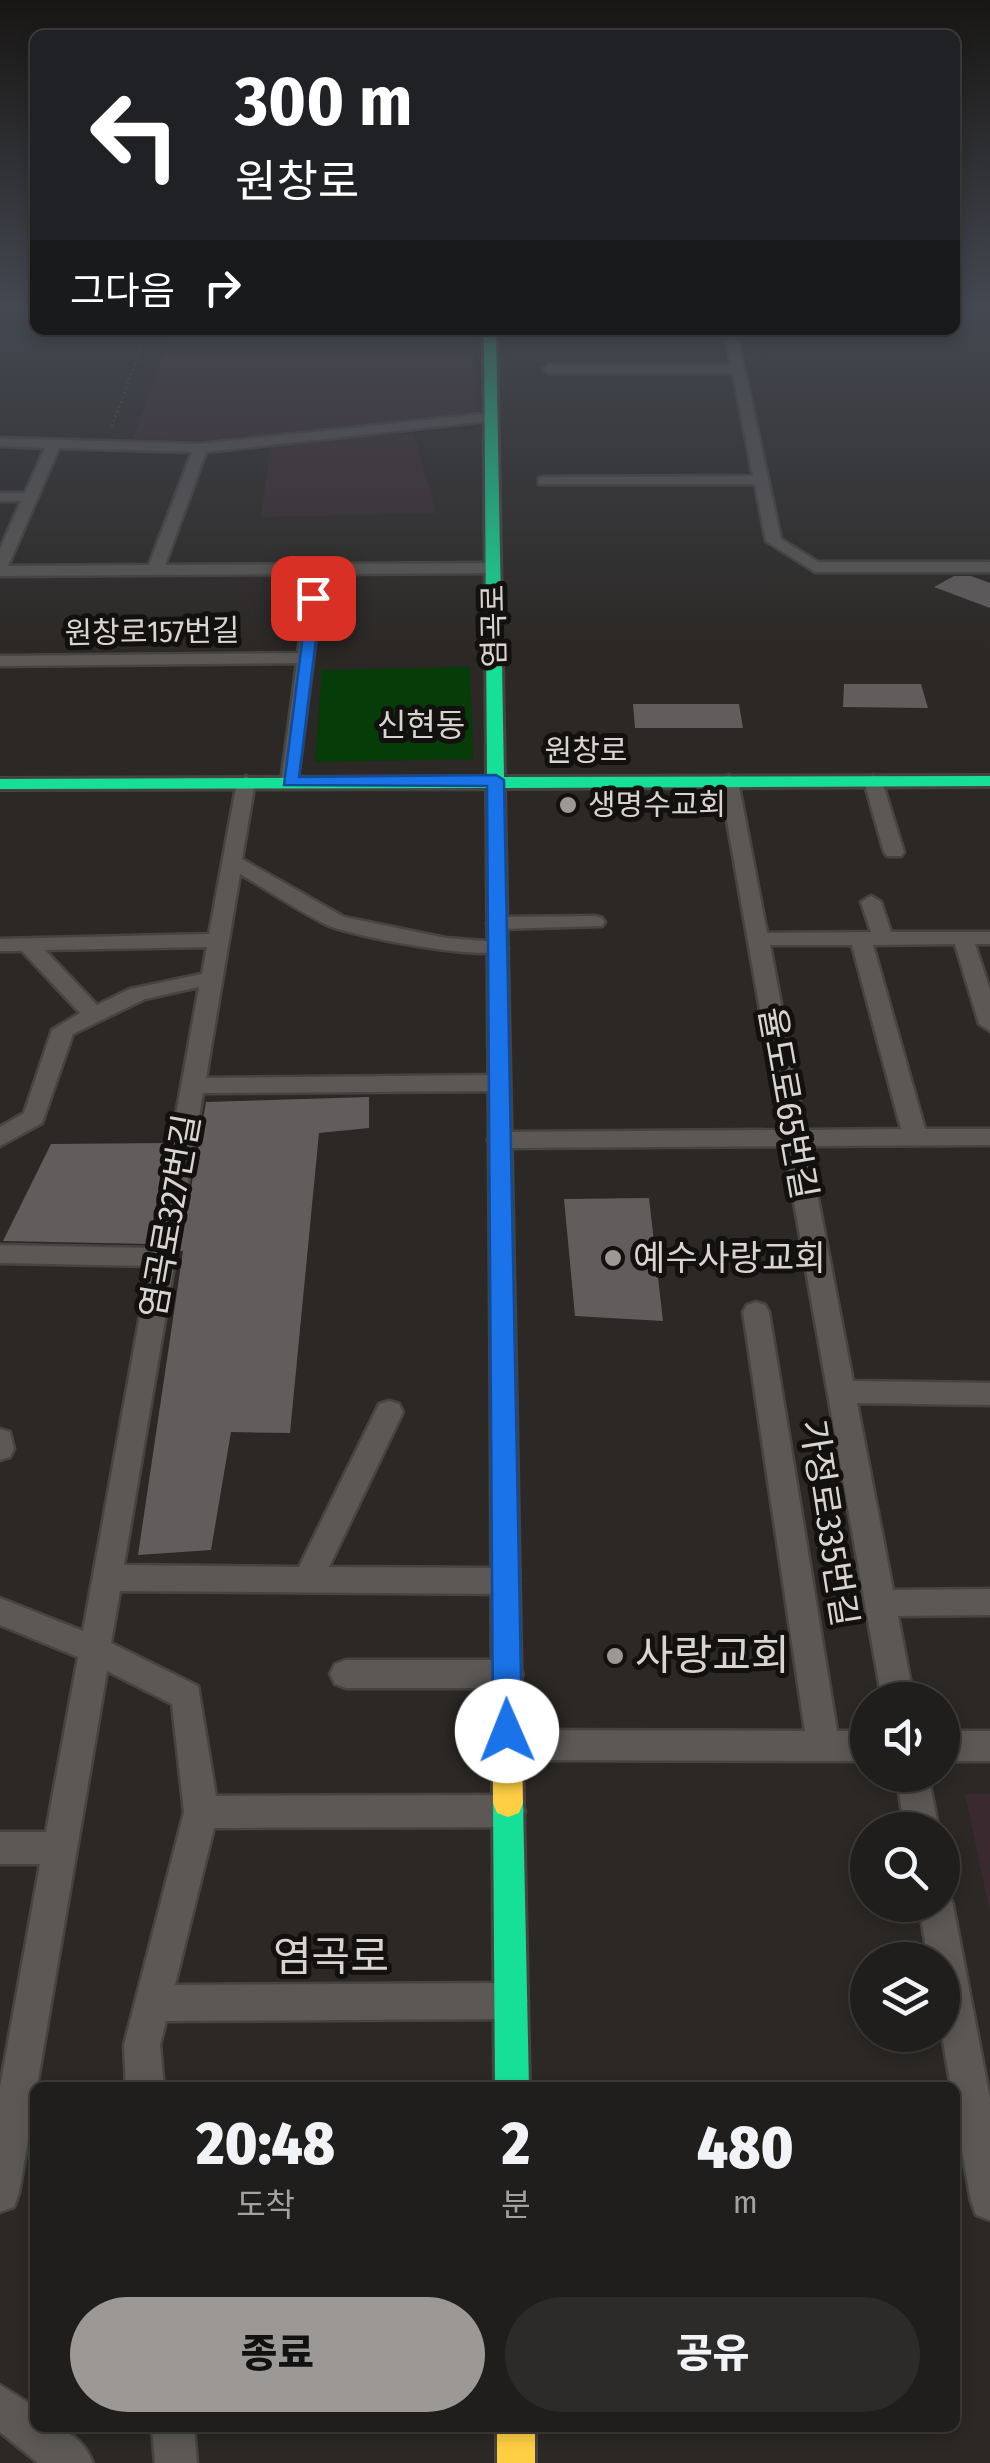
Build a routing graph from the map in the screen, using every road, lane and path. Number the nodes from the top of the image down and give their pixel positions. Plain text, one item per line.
1 (113, 425) edge
2 (416, 425) edge
3 (491, 425) edge
4 (750, 425) edge
5 (107, 440) dead end
6 (0, 442) edge
7 (54, 444) junction
8 (200, 448) junction
9 (761, 480) junction
10 (544, 481) dead end
11 (30, 497) junction
12 (0, 498) edge
13 (990, 567) edge
14 (0, 568) edge
15 (317, 568) junction
16 (493, 568) junction
17 (155, 570) junction
18 (306, 658) junction
19 (0, 661) edge
20 (496, 780) junction
21 (728, 780) junction
22 (873, 781) junction
23 (990, 781) edge
24 (246, 782) junction
25 (290, 782) junction
26 (0, 784) edge
27 (894, 852) dead end
28 (232, 861) junction
29 (871, 902) dead end
30 (594, 922) dead end
31 (498, 923) junction
32 (758, 938) junction
33 (872, 938) junction
34 (963, 938) junction
35 (990, 938) edge
36 (218, 940) junction
37 (28, 944) junction
38 (0, 945) edge
39 (498, 948) junction
40 (212, 978) junction
41 (94, 1016) junction
42 (990, 1024) edge
43 (500, 1083) junction
44 (193, 1086) junction
45 (990, 1137) edge
46 (0, 1138) edge
47 (795, 1138) junction
48 (915, 1138) junction
49 (500, 1140) junction
50 (0, 1254) edge
51 (164, 1256) junction
52 (756, 1312) dead end
53 (842, 1392) junction
54 (990, 1394) edge
55 (388, 1412) dead end
56 (0, 1440) edge
57 (0, 1450) edge
58 (108, 1578) junction
59 (308, 1579) junction
60 (505, 1581) junction
61 (880, 1602) junction
62 (990, 1602) edge
63 (0, 1612) edge
64 (95, 1650) junction
65 (346, 1674) dead end
66 (507, 1674) junction
67 (895, 1682) edge
68 (508, 1746) junction
69 (823, 1746) junction
70 (850, 1746) edge
71 (960, 1746) edge
72 (990, 1746) edge
73 (508, 1811) junction
74 (201, 1812) junction
75 (0, 1848) edge
76 (61, 1848) junction
77 (939, 1922) edge
78 (510, 2001) junction
79 (152, 2003) junction
80 (145, 2082) edge
81 (512, 2082) edge
82 (0, 2193) edge
83 (990, 2201) edge
84 (0, 2406) edge
85 (30, 2430) edge
86 (33, 2432) edge
87 (173, 2432) edge
88 (516, 2432) edge
89 (72, 2463) edge
90 (176, 2463) edge
91 (516, 2463) edge

1 - 5 path
2 - 8 street
3 - 16 main road, 염곡로
4 - 9 street
6 - 7 street
7 - 8 street
7 - 11 street
8 - 17 street
9 - 10 street
9 - 13 street
11 - 12 street
11 - 14 street
14 - 17 street
15 - 16 street
15 - 17 street
15 - 18 street
16 - 20 main road, 염곡로
18 - 19 street, 원창로157번길
18 - 25 street
20 - 21 main road, 원창로
20 - 25 main road, 원창로
20 - 31 main road, 염곡로
21 - 22 main road, 원창로
21 - 32 street, 율도로65번길
22 - 23 main road, 원창로
22 - 27 street
24 - 25 main road, 원창로
24 - 26 main road, 원창로
24 - 28 street, 염곡로327번길
28 - 36 street, 염곡로327번길
28 - 39 street
29 - 33 street
30 - 31 street
31 - 39 main road, 염곡로
32 - 33 street
32 - 47 street, 율도로65번길
33 - 34 street
33 - 48 street
34 - 35 street
34 - 42 street
36 - 37 street
36 - 40 street, 염곡로327번길
37 - 38 street
37 - 41 street
39 - 43 main road, 염곡로
40 - 41 street
40 - 44 street, 염곡로327번길
41 - 46 street
43 - 44 street
43 - 49 main road, 염곡로
44 - 51 street, 염곡로327번길
45 - 48 street
47 - 48 street
47 - 49 street
47 - 53 street, 율도로65번길
49 - 60 main road, 염곡로
50 - 51 street
51 - 58 street, 염곡로327번길
52 - 69 street, 가정로335번길
53 - 54 street
53 - 61 street, 율도로65번길
55 - 59 street
56 - 57 street
58 - 59 street
58 - 64 street, 염곡로327번길
59 - 60 street
60 - 66 main road, 염곡로
61 - 62 street
61 - 67 street, 율도로65번길
63 - 64 street
64 - 74 street
64 - 76 street, 염곡로327번길
65 - 66 street
66 - 68 main road, 염곡로
68 - 69 street
68 - 73 main road, 염곡로
69 - 70 street
71 - 72 street
73 - 74 street
73 - 78 main road, 염곡로
74 - 79 street
75 - 76 street
76 - 82 street, 염곡로327번길
77 - 83 street
78 - 79 street, 염곡로
78 - 81 main road, 염곡로
79 - 80 street
84 - 85 street
86 - 89 street
87 - 90 street
88 - 91 main road

